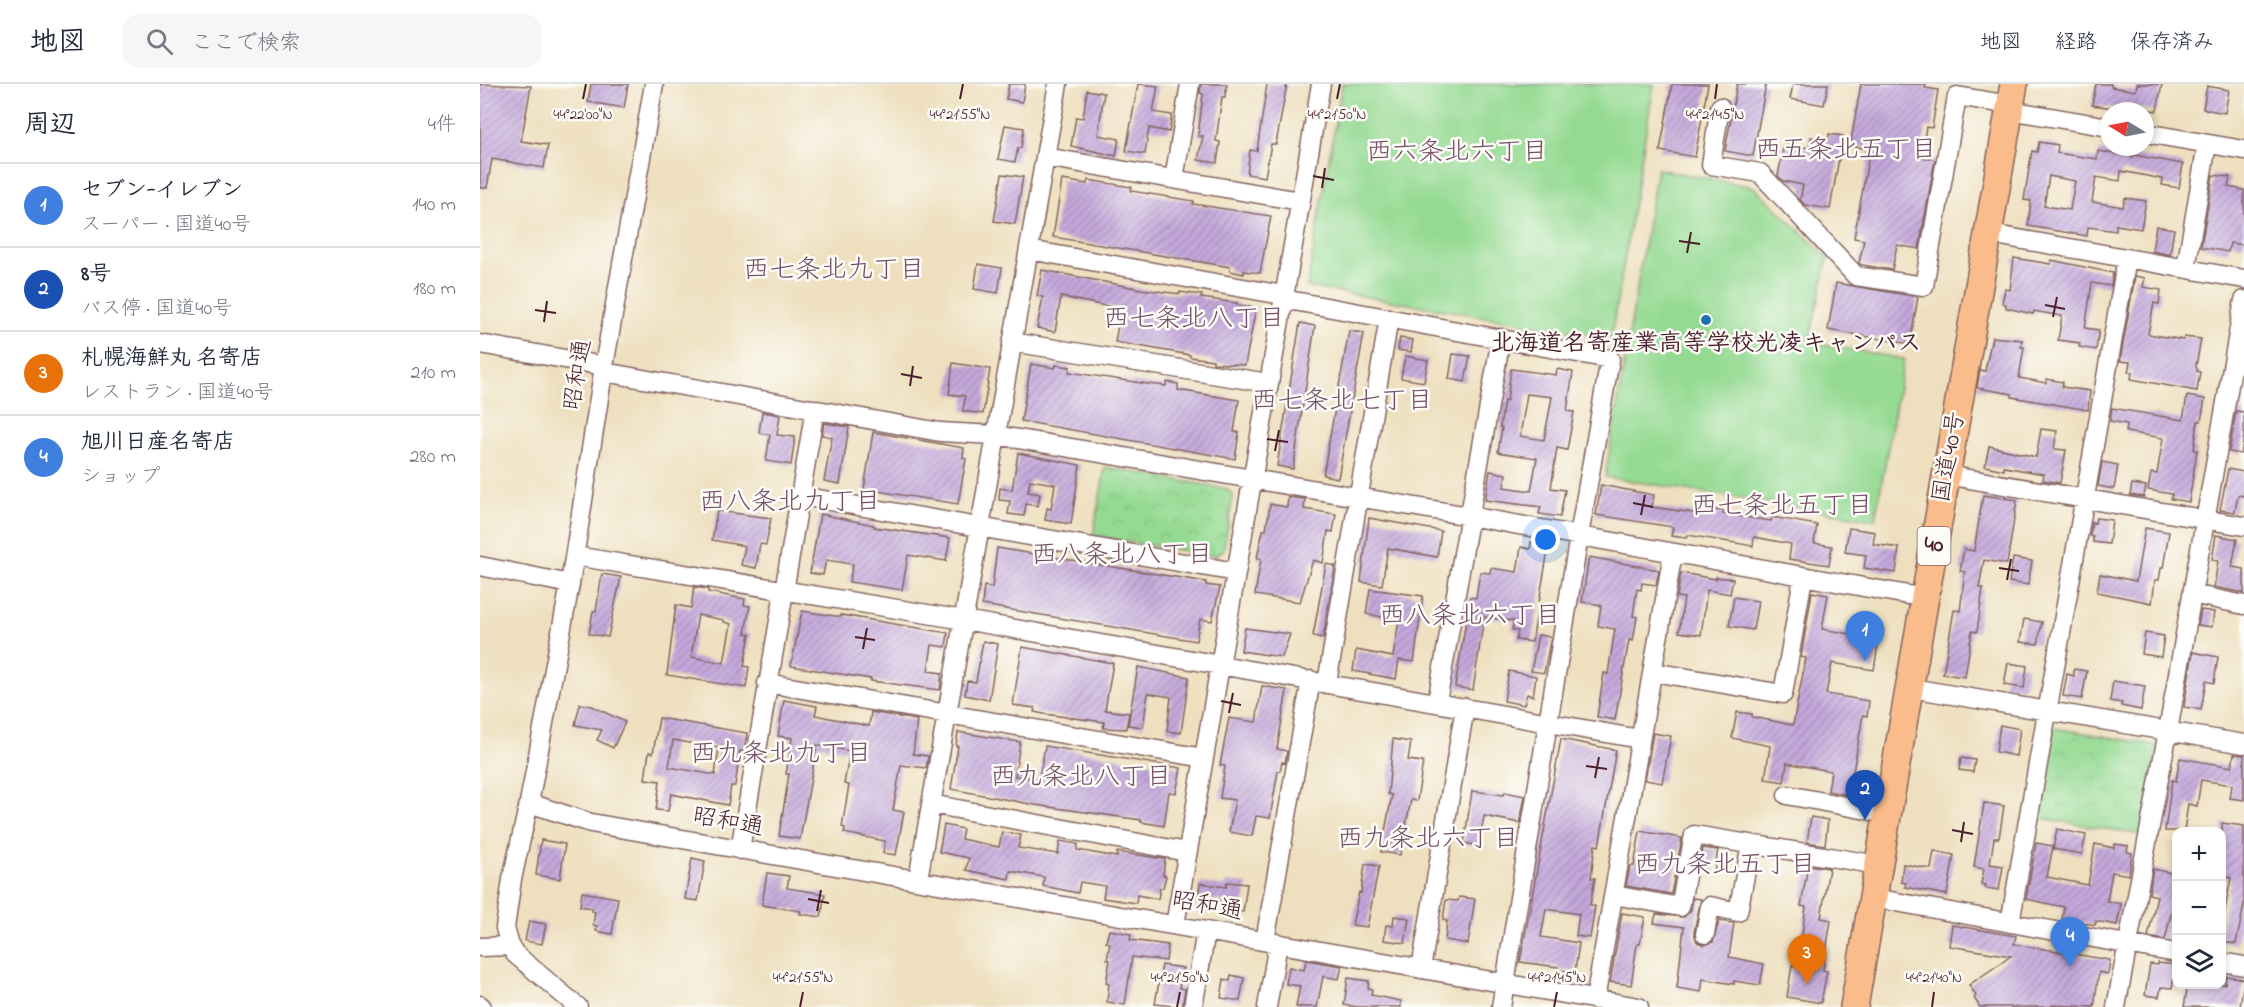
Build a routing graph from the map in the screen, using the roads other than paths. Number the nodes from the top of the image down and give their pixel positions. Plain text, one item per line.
1 (654, 84) edge
2 (1058, 84) edge
3 (1190, 84) edge
4 (1321, 84) edge
5 (2011, 100) edge
6 (1720, 107) dead end
7 (2100, 125) edge
8 (2154, 135) edge
9 (2207, 144) junction
10 (2244, 150) edge
11 (1045, 157) junction
12 (1173, 180) junction
13 (1300, 201) junction
14 (1990, 234) junction
15 (1029, 250) junction
16 (2127, 258) junction
17 (2186, 268) junction
18 (2244, 279) edge
19 (1283, 297) junction
20 (2244, 300) edge
21 (1389, 318) junction
22 (1500, 338) junction
23 (1012, 342) junction
24 (480, 344) edge
25 (604, 369) junction
26 (1268, 383) junction
27 (2226, 401) junction
28 (2244, 404) edge
29 (815, 409) junction
30 (995, 435) junction
31 (1946, 475) junction
32 (1251, 480) junction
33 (801, 496) junction
34 (1359, 498) junction
35 (2085, 499) junction
36 (1469, 516) junction
37 (2204, 519) junction
38 (2244, 526) edge
39 (980, 528) junction
40 (1579, 536) junction
41 (1673, 553) junction
42 (575, 556) junction
43 (480, 566) edge
44 (1236, 572) junction
45 (1803, 577) junction
46 (570, 585) junction
47 (784, 590) junction
48 (2192, 594) junction
49 (1925, 598) junction
50 (2244, 604) edge
51 (964, 620) junction
52 (1220, 665) junction
53 (1653, 672) junction
54 (1319, 682) junction
55 (767, 683) junction
56 (1911, 688) junction
57 (1437, 702) junction
58 (1465, 707) junction
59 (2046, 711) junction
60 (947, 712) junction
61 (1548, 722) junction
62 (2168, 731) junction
63 (1640, 739) junction
64 (2244, 744) edge
65 (1203, 758) junction
66 (1787, 795) dead end
67 (529, 802) junction
68 (931, 804) junction
69 (1888, 814) junction
70 (1751, 844) junction
71 (740, 850) junction
72 (1187, 852) junction
73 (1879, 866) junction
74 (918, 879) junction
75 (1614, 895) junction
76 (1874, 898) junction
77 (2010, 923) junction
78 (1174, 925) junction
79 (1206, 931) junction
80 (1705, 934) dead end
81 (1271, 943) junction
82 (2128, 944) junction
83 (510, 946) junction
84 (480, 947) edge
85 (2172, 952) edge
86 (2226, 963) edge
87 (2244, 966) edge
88 (1421, 969) junction
89 (1504, 985) junction
90 (1595, 1000) junction
91 (1617, 1005) edge
92 (578, 1007) edge
93 (1193, 1007) edge
94 (1267, 1007) edge
95 (1501, 1007) edge
96 (1639, 1007) edge
97 (1854, 1007) edge
98 (2116, 1007) edge

1 - 25 street, 昭和通
2 - 11 street
3 - 12 street
4 - 13 street
5 - 6 street
5 - 7 street
5 - 14 highway, 国道40号 / 40
8 - 9 street
9 - 10 street
9 - 17 street
11 - 12 street
11 - 15 street
12 - 13 street
13 - 19 street
14 - 16 street
14 - 31 highway, 国道40号 / 40
15 - 19 street
15 - 23 street
16 - 17 street
16 - 35 street
17 - 18 street
19 - 21 street
19 - 26 street
20 - 27 street
21 - 22 street
21 - 34 street
22 - 36 street
22 - 40 street
23 - 26 street
23 - 30 street
24 - 25 street
25 - 29 street
25 - 42 street, 昭和通
26 - 32 street
27 - 28 street
27 - 37 street
29 - 30 street
29 - 33 street
30 - 32 street
30 - 39 street
31 - 35 street
31 - 49 highway, 国道40号 / 40
32 - 34 street
32 - 44 street
33 - 39 street
33 - 47 street
34 - 36 street
34 - 54 street
35 - 37 street
35 - 59 street
36 - 40 street
36 - 57 street
37 - 38 street
37 - 48 street
39 - 44 street
39 - 51 street
40 - 41 street
40 - 61 street
41 - 45 street
41 - 53 street
42 - 46 street, 昭和通
42 - 47 street
43 - 46 street
44 - 52 street
45 - 49 street
45 - 53 street
46 - 67 street, 昭和通
47 - 51 street
47 - 55 street
48 - 50 street
48 - 62 street
49 - 56 highway, 国道40号 / 40
51 - 52 street
51 - 60 street
52 - 54 street
52 - 65 street
53 - 63 street
54 - 57 street
54 - 81 street
55 - 60 street
55 - 71 street
56 - 59 street
56 - 69 highway, 国道40号 / 40
57 - 58 street
58 - 61 street
58 - 88 street
59 - 62 street
59 - 77 street
60 - 65 street
60 - 68 street
61 - 63 street
61 - 89 street
62 - 64 street
62 - 82 street
63 - 75 street
65 - 72 street
66 - 69 street
67 - 71 street, 昭和通
67 - 83 street
68 - 72 street
68 - 74 street
69 - 73 highway, 国道40号 / 40
70 - 73 street
70 - 75 street
70 - 80 street
71 - 74 street, 昭和通
72 - 78 street
73 - 76 highway, 国道40号 / 40
74 - 78 street, 昭和通
75 - 90 street
76 - 77 street
76 - 97 highway, 国道40号 / 40
77 - 82 street
78 - 79 street, 昭和通
79 - 81 street, 昭和通
79 - 93 street
81 - 88 street, 昭和通
81 - 94 street
82 - 85 street
82 - 98 street
83 - 84 street
83 - 92 street
86 - 87 street
88 - 89 street, 昭和通
89 - 90 street, 昭和通
89 - 95 street
90 - 91 street, 昭和通
91 - 96 street, 昭和通

